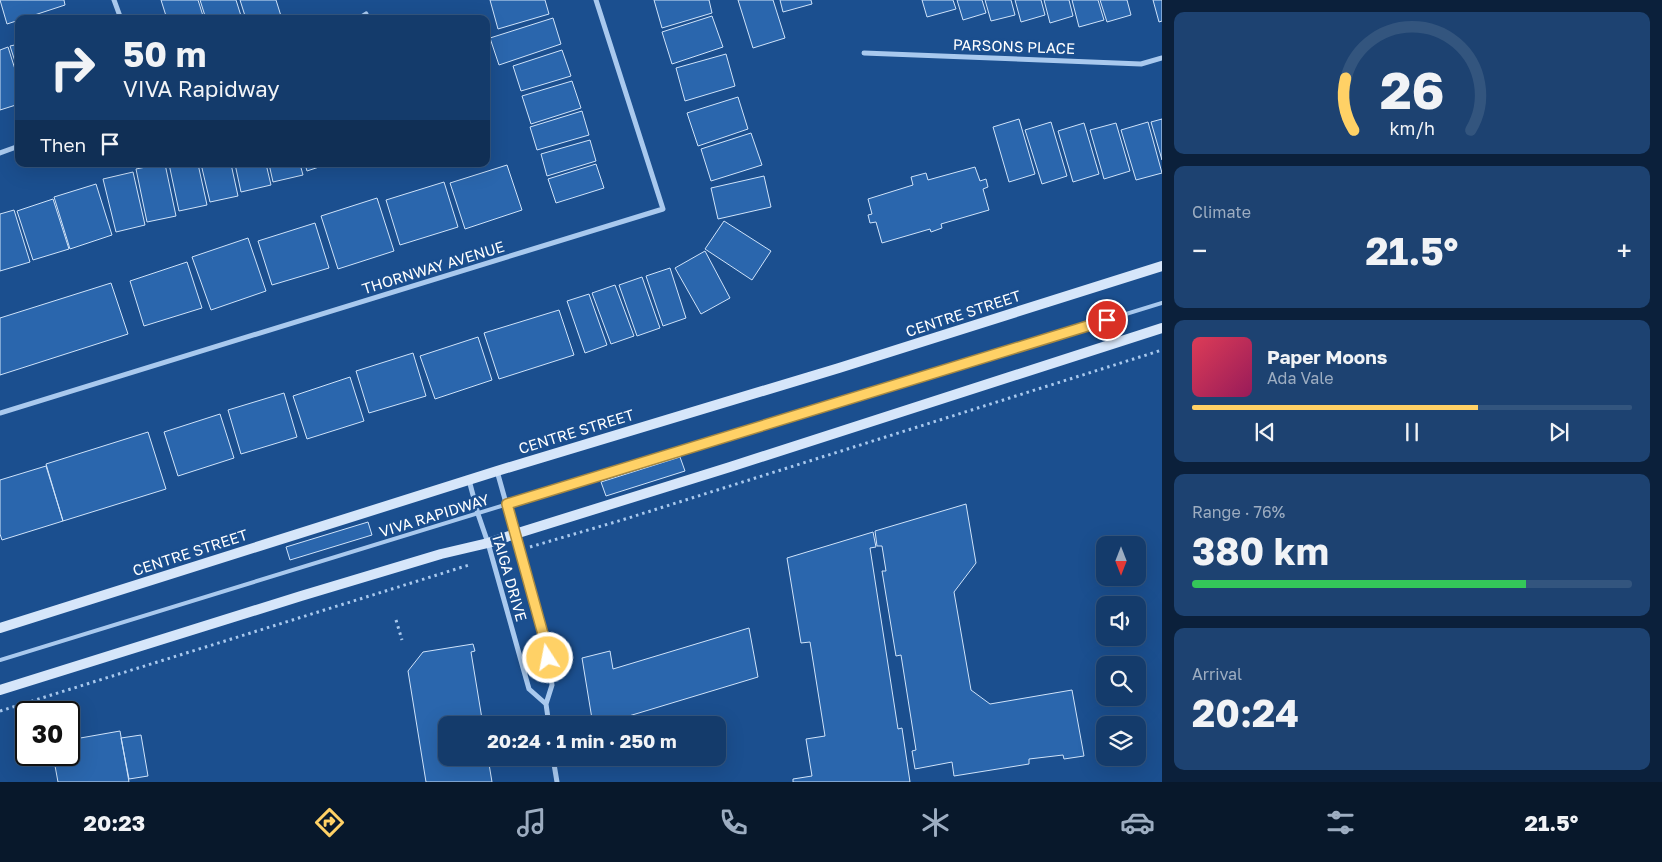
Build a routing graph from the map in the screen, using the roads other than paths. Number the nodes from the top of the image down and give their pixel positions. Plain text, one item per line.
1 (114, 0) edge
2 (596, 0) edge
3 (120, 15) edge
4 (864, 53) dead end
5 (1162, 58) edge
6 (15, 147) edge
7 (0, 153) edge
8 (1162, 266) edge
9 (1162, 303) edge
10 (1162, 328) edge
11 (0, 413) edge
12 (497, 471) junction
13 (469, 480) junction
14 (507, 504) junction
15 (478, 514) junction
16 (515, 534) junction
17 (488, 543) junction
18 (0, 628) edge
19 (0, 660) edge
20 (0, 690) edge
21 (546, 704) junction
22 (548, 716) edge
23 (555, 766) edge
24 (557, 782) edge

1 - 3 street
2 - 11 street, THORNWAY AVENUE
4 - 5 street, PARSONS PLACE
6 - 7 street
8 - 12 main road, CENTRE STREET
9 - 14 lane, VIVA RAPIDWAY
10 - 16 main road
12 - 13 main road, CENTRE STREET
12 - 14 street, TAIGA DRIVE
13 - 15 street, TAIGA DRIVE
13 - 18 main road, CENTRE STREET
14 - 15 lane, VIVA RAPIDWAY
14 - 16 street, TAIGA DRIVE
15 - 17 street, TAIGA DRIVE
15 - 19 lane, VIVA RAPIDWAY
16 - 17 main road
16 - 21 street, TAIGA DRIVE
17 - 20 main road
17 - 21 street, TAIGA DRIVE
21 - 22 street, TAIGA DRIVE
23 - 24 street

